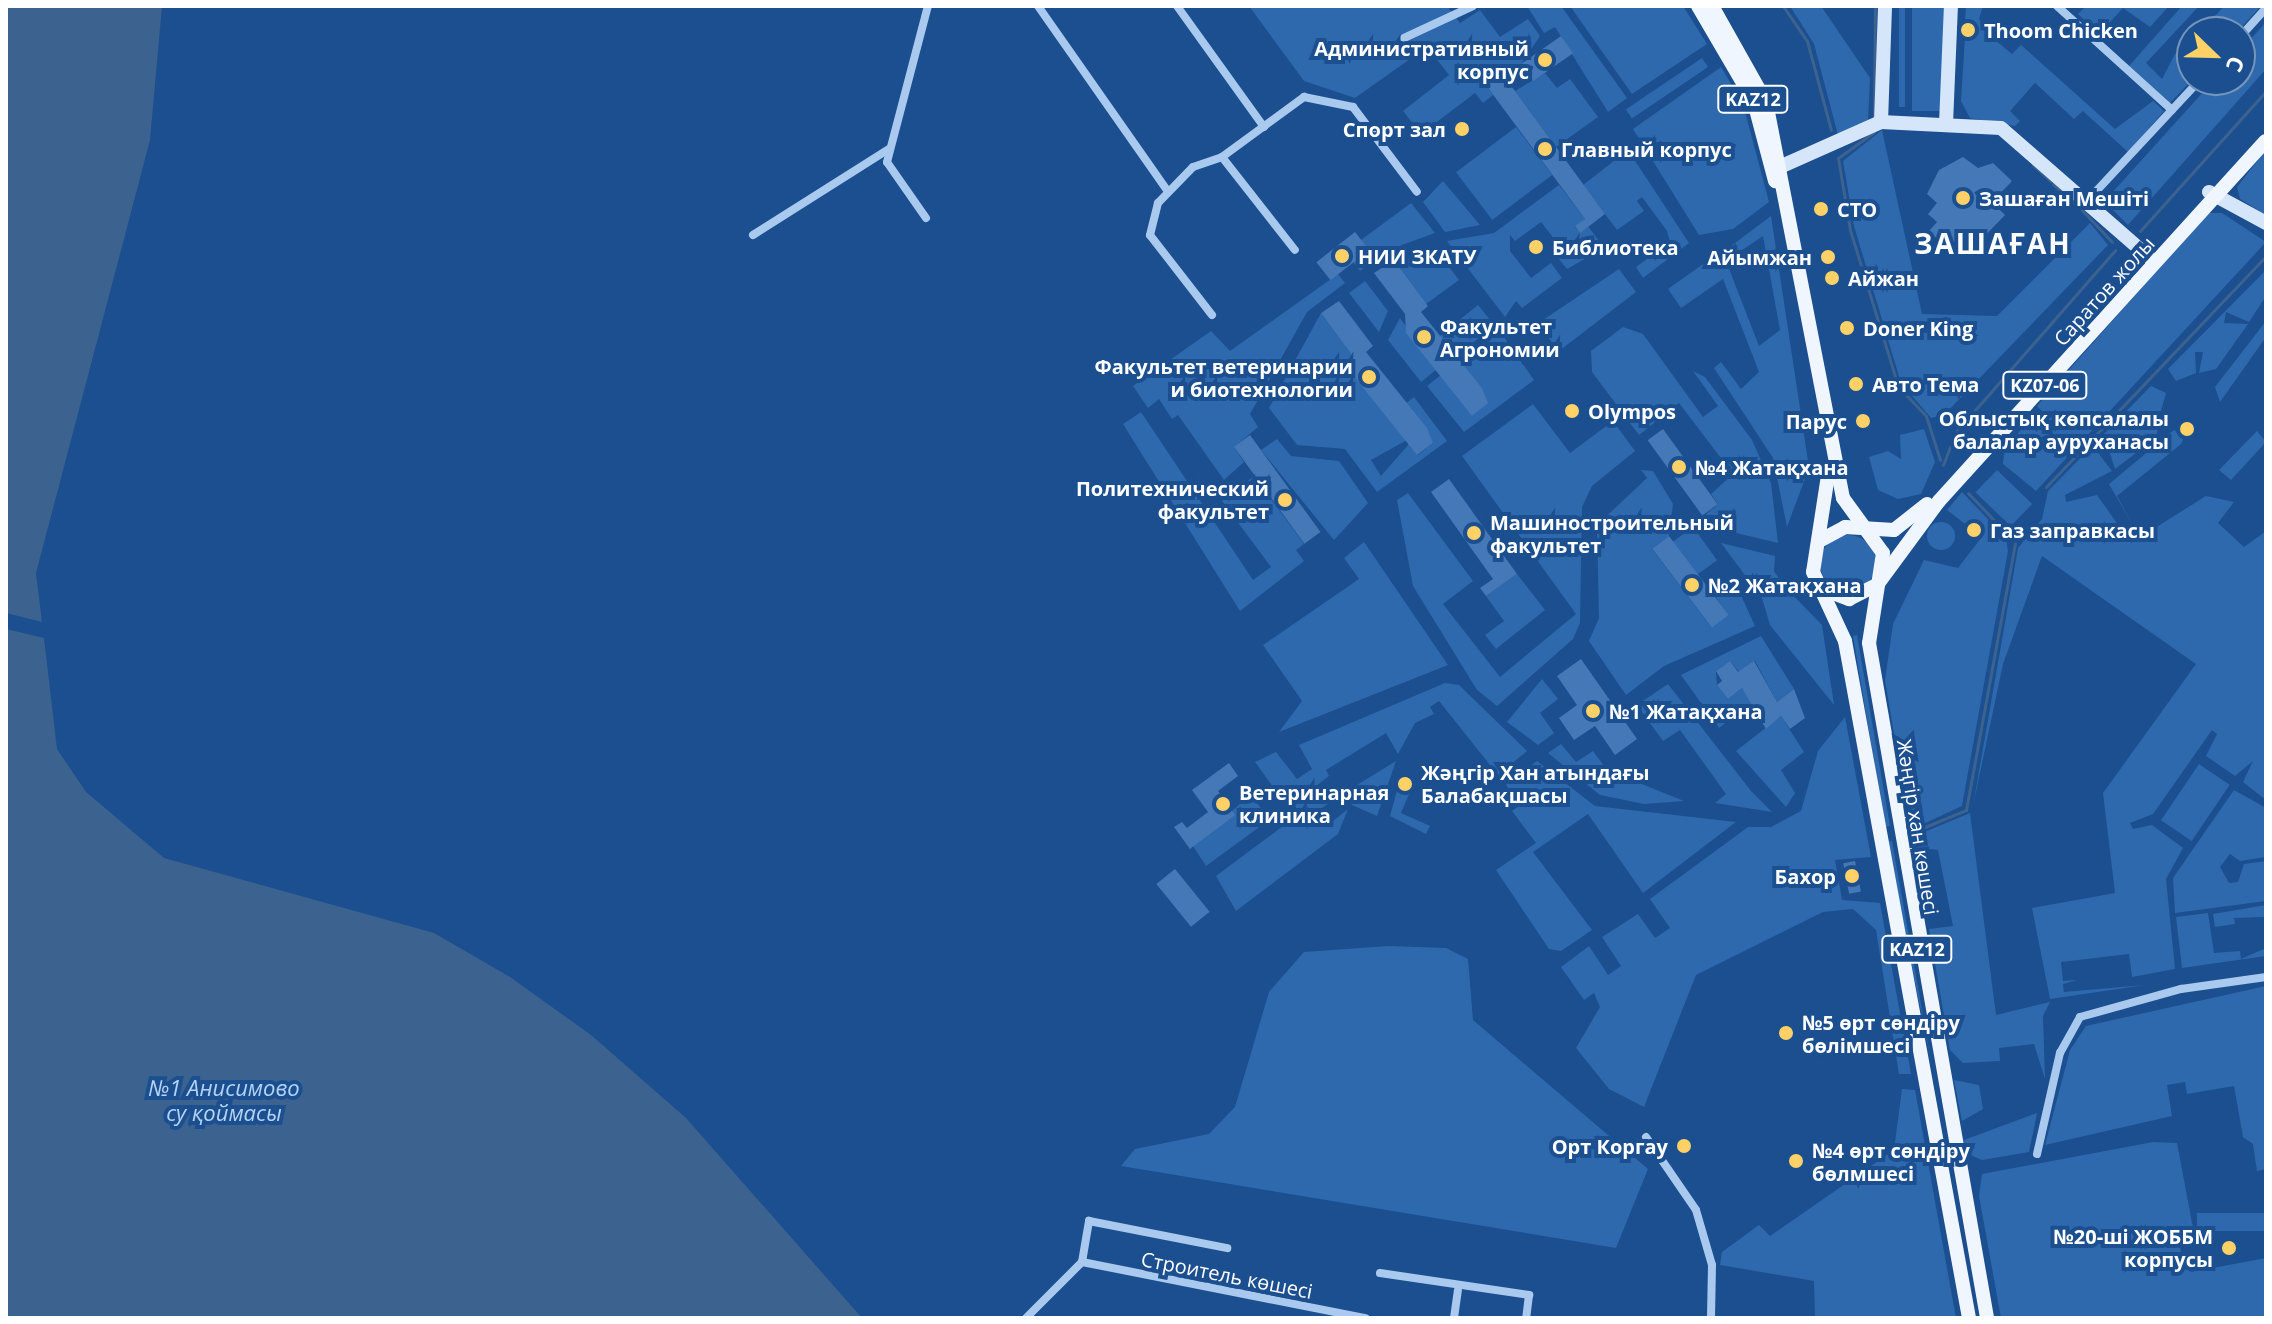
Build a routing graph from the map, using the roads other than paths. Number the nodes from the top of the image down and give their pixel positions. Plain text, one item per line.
1 (928, 6) edge
2 (1038, 6) edge
3 (1177, 6) edge
4 (1473, 6) edge
5 (1698, 6) edge
6 (1712, 6) edge
7 (1885, 6) edge
8 (1951, 6) edge
9 (2057, 6) edge
10 (1404, 38) dead end
11 (2185, 96) edge
12 (2172, 110) junction
13 (1881, 122) junction
14 (1946, 124) junction
15 (1264, 127) junction
16 (2266, 129) edge
17 (2266, 141) edge
18 (889, 149) junction
19 (1222, 157) junction
20 (1778, 169) junction
21 (1167, 190) junction
22 (1417, 192) dead end
23 (2213, 194) junction
24 (2088, 200) junction
25 (926, 218) dead end
26 (2266, 223) edge
27 (753, 235) dead end
28 (1295, 250) dead end
29 (2150, 258) junction
30 (1212, 315) dead end
31 (1862, 529) junction
32 (1817, 545) junction
33 (1881, 579) junction
34 (1822, 588) junction
35 (2266, 977) edge
36 (1646, 1137) dead end
37 (2037, 1154) dead end
38 (1227, 1248) dead end
39 (1082, 1262) junction
40 (1380, 1273) dead end
41 (1458, 1290) junction
42 (1309, 1313) edge
43 (1026, 1318) edge
44 (1366, 1318) edge
45 (1454, 1318) edge
46 (1526, 1318) edge
47 (1711, 1318) edge
48 (1969, 1318) edge
49 (1987, 1318) edge

1 - 18 street
2 - 21 street
3 - 15 street
4 - 10 street
5 - 20 main road, Жәңгір хан көшесі / KAZ12
6 - 20 main road, Жәңгір хан көшесі / KAZ12
7 - 13 main road
8 - 14 main road
9 - 12 street
11 - 12 street
12 - 24 street
13 - 14 main road
13 - 20 main road
14 - 24 main road
15 - 19 street
15 - 22 street
16 - 23 main road, Саратов жолы / KZ07-06
17 - 23 main road, Саратов жолы / KZ07-06
18 - 25 street
18 - 27 street
19 - 21 street
19 - 28 street
20 - 31 main road, Жәңгір хан көшесі / KAZ12
20 - 32 main road, Жәңгір хан көшесі / KAZ12
21 - 30 street
23 - 26 main road
23 - 29 main road, Саратов жолы / KZ07-06
23 - 33 main road, Саратов жолы / KZ07-06
24 - 29 main road
29 - 31 main road, Саратов жолы / KZ07-06
31 - 32 main road
31 - 33 main road, Жәңгір хан көшесі / KAZ12
32 - 34 main road, Жәңгір хан көшесі / KAZ12
33 - 34 main road
33 - 49 main road, Жәңгір хан көшесі / KAZ12
34 - 48 main road, Жәңгір хан көшесі / KAZ12
35 - 37 street
36 - 47 street
38 - 39 street
39 - 42 street, Строитель көшесі
39 - 43 street
40 - 41 street
41 - 45 street
41 - 46 street
42 - 44 street, Строитель көшесі

